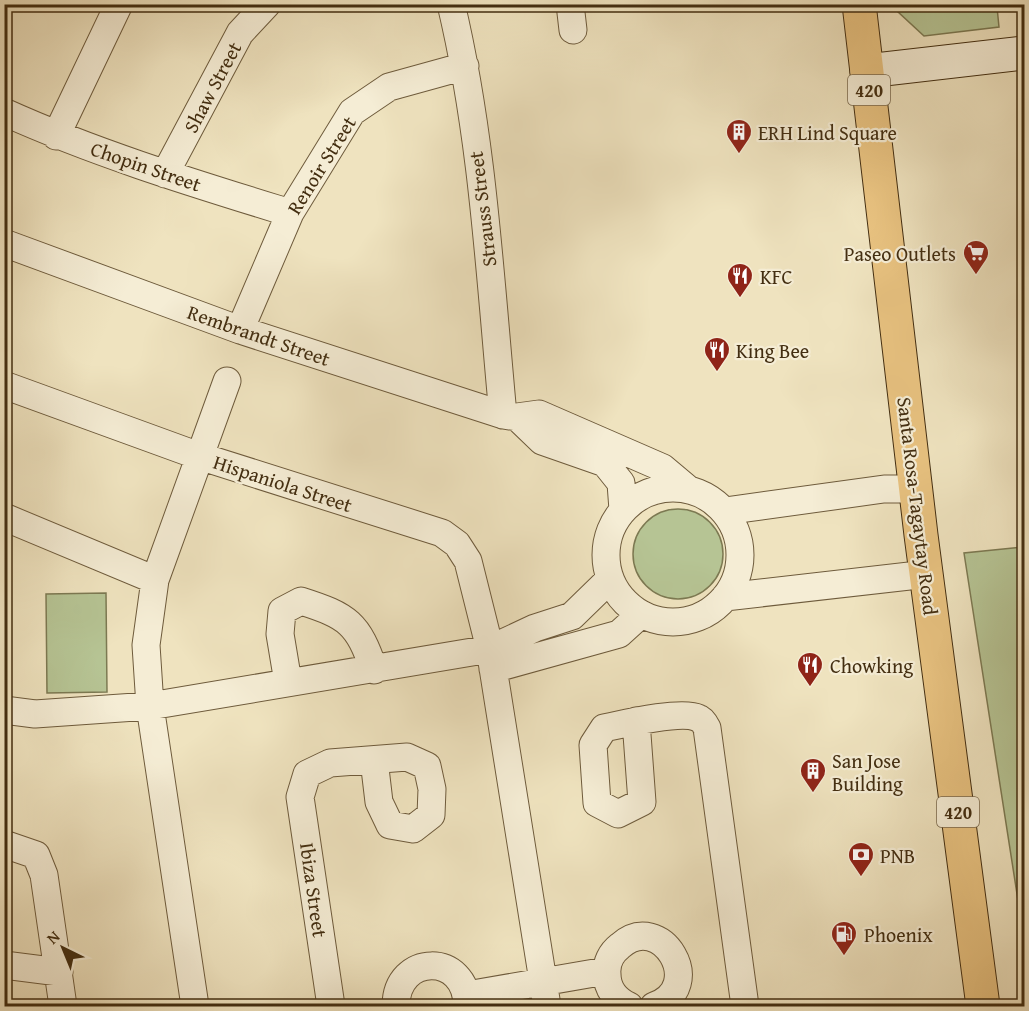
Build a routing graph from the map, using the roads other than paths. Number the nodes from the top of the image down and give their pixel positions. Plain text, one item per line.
1 (119, 4) edge
2 (267, 4) edge
3 (451, 4) edge
4 (859, 4) edge
5 (1024, 52) edge
6 (465, 66) junction
7 (867, 71) junction
8 (4, 112) edge
9 (56, 136) junction
10 (165, 174) junction
11 (290, 213) junction
12 (4, 243) edge
13 (240, 330) junction
14 (228, 381) dead end
15 (4, 385) edge
16 (510, 416) junction
17 (553, 433) junction
18 (199, 456) junction
19 (688, 489) junction
20 (915, 489) junction
21 (623, 510) junction
22 (725, 512) junction
23 (4, 517) edge
24 (927, 574) junction
25 (610, 579) junction
26 (154, 580) junction
27 (725, 597) junction
28 (641, 614) junction
29 (491, 659) junction
30 (374, 670) junction
31 (288, 682) junction
32 (150, 706) junction
33 (4, 710) edge
34 (636, 721) dead end
35 (374, 760) dead end
36 (4, 844) edge
37 (4, 965) edge
38 (606, 971) junction
39 (59, 972) junction
40 (545, 994) edge
41 (467, 1001) edge
42 (63, 1006) edge
43 (195, 1006) edge
44 (331, 1006) edge
45 (396, 1006) edge
46 (629, 1006) edge
47 (654, 1006) edge
48 (745, 1006) edge
49 (983, 1006) edge

1 - 9 street
2 - 10 street, Shaw Street
3 - 6 street, Strauss Street
4 - 7 main road, Santa Rosa-Tagaytay Road / 420
5 - 7 main road
6 - 11 street, Renoir Street
6 - 16 street, Strauss Street
7 - 20 main road, Santa Rosa-Tagaytay Road / 420
8 - 9 street, Chopin Street
9 - 10 street, Chopin Street
10 - 11 street, Chopin Street
11 - 13 street, Renoir Street
12 - 13 street, Rembrandt Street
13 - 16 street, Rembrandt Street
14 - 18 street
15 - 18 street, Hispaniola Street
16 - 17 street, Rembrandt Street
17 - 19 street, Rembrandt Street
17 - 21 street, Rembrandt Street
18 - 26 street
18 - 29 street, Hispaniola Street
19 - 21 street
19 - 22 street
20 - 22 street
20 - 24 main road, Santa Rosa-Tagaytay Road / 420
21 - 25 street
22 - 27 street
23 - 26 street
24 - 27 street
24 - 49 main road, Santa Rosa-Tagaytay Road / 420
25 - 28 street
25 - 29 street
26 - 32 street
27 - 28 street
28 - 29 street
29 - 30 street
29 - 40 street, Hispaniola Street
30 - 31 street
30 - 31 street
31 - 32 street
32 - 33 street
32 - 43 street
34 - 48 street
35 - 44 street, Ibiza Street
36 - 39 street
37 - 39 street
38 - 40 street
38 - 46 street
38 - 47 street
39 - 42 street
40 - 41 street
41 - 45 street

